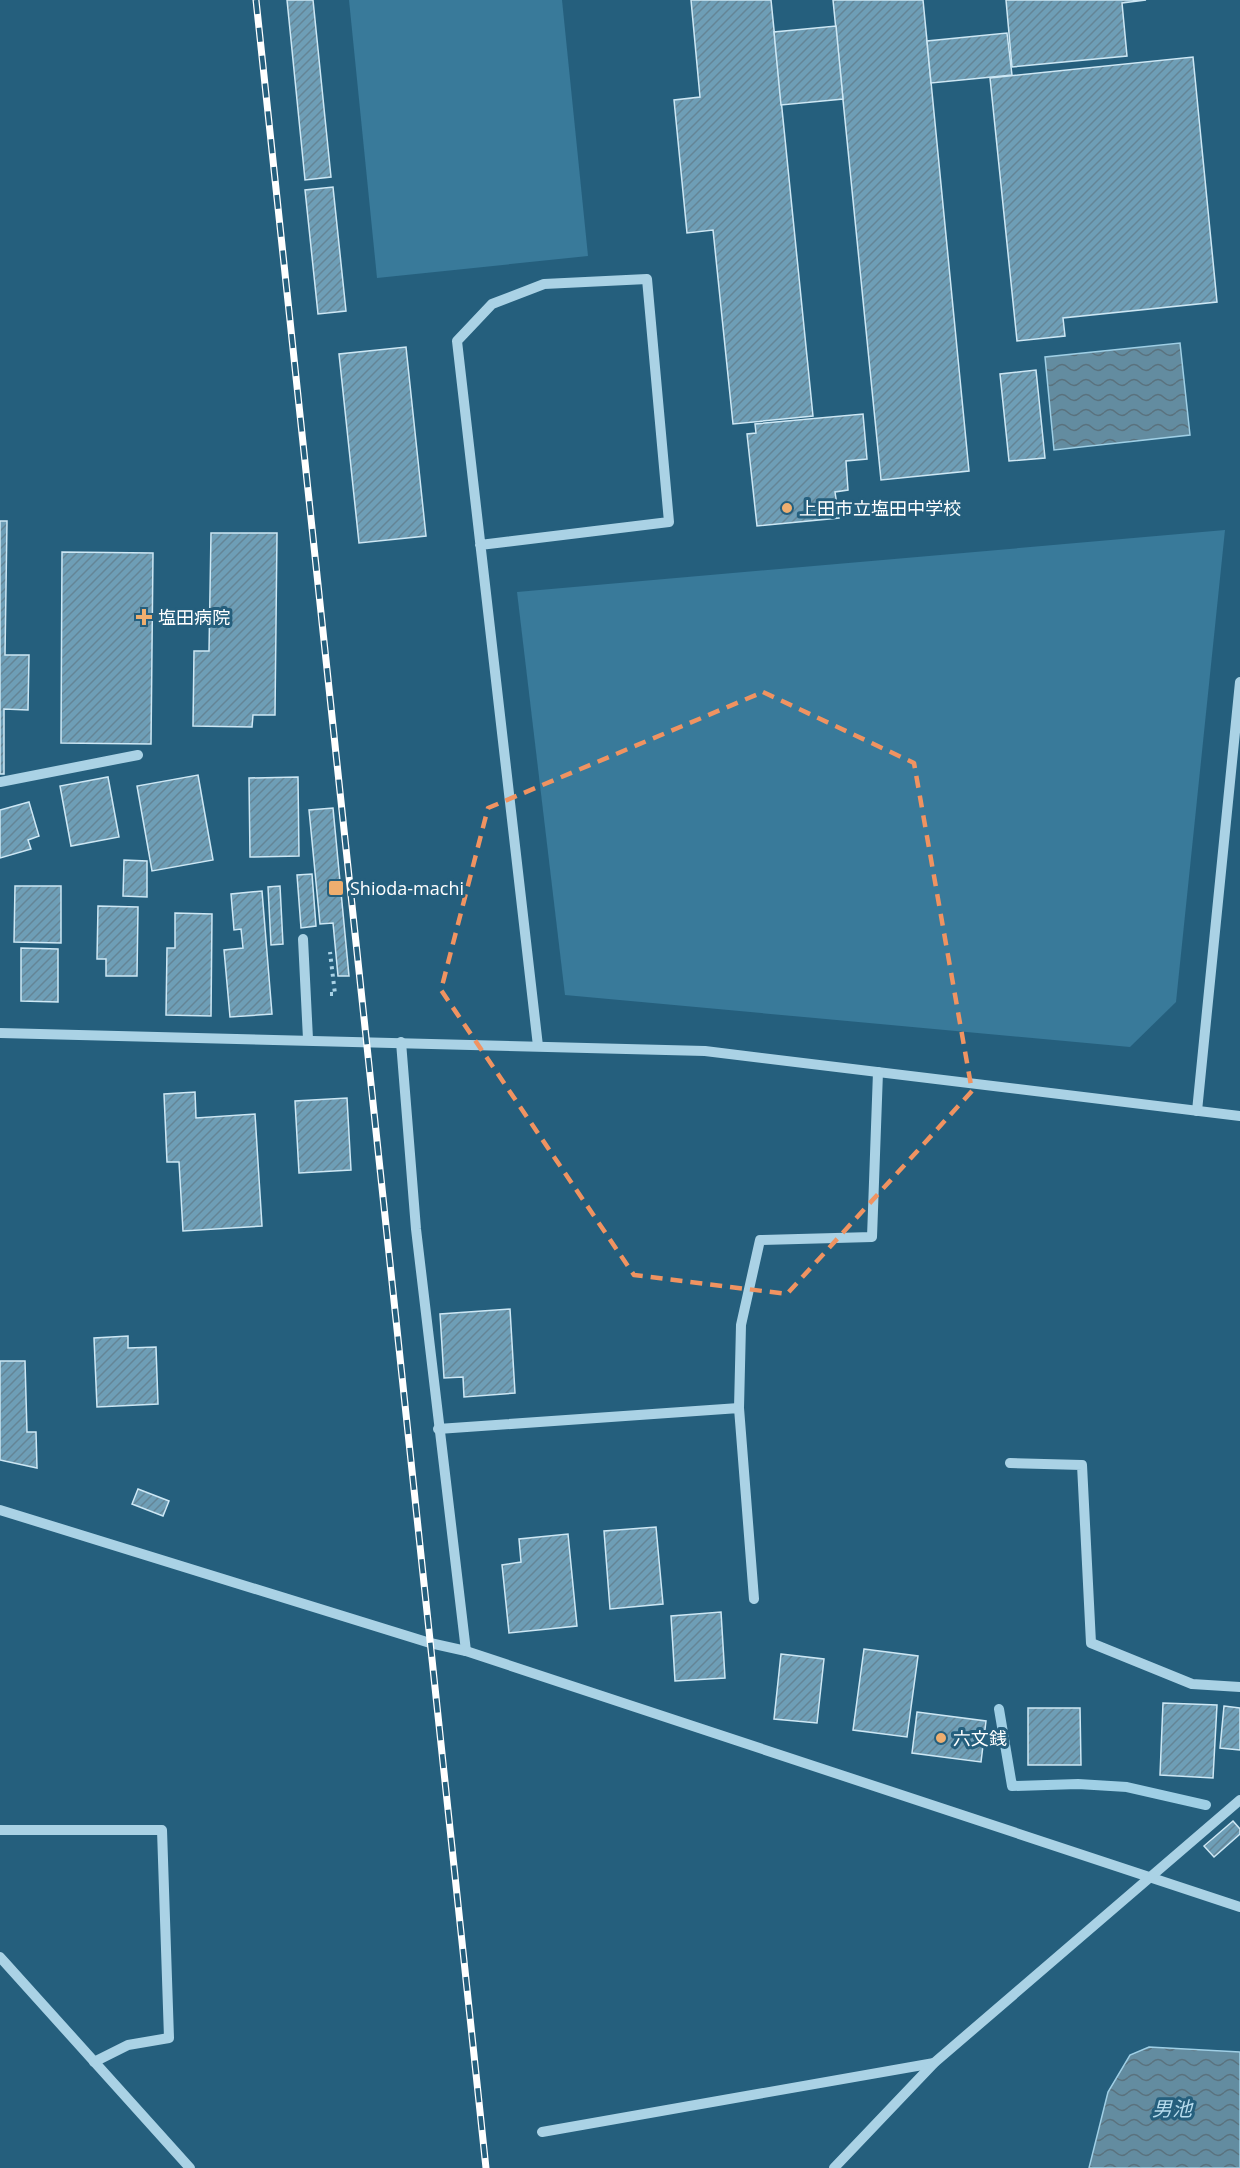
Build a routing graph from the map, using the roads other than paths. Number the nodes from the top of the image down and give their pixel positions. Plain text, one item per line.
1 (480, 545) junction
2 (1240, 682) edge
3 (138, 754) dead end
4 (0, 782) edge
5 (303, 939) dead end
6 (0, 1033) edge
7 (308, 1039) junction
8 (401, 1042) junction
9 (538, 1046) junction
10 (878, 1072) junction
11 (1197, 1111) junction
12 (1240, 1116) edge
13 (740, 1408) junction
14 (438, 1429) junction
15 (1010, 1463) dead end
16 (0, 1510) edge
17 (754, 1599) dead end
18 (466, 1652) junction
19 (1240, 1687) edge
20 (1240, 1800) edge
21 (0, 1830) edge
22 (1151, 1878) junction
23 (1240, 1907) edge
24 (0, 1957) edge
25 (94, 2062) junction
26 (934, 2063) junction
27 (542, 2132) dead end
28 (190, 2168) edge
29 (834, 2168) edge

1 - 1 street
1 - 9 street
2 - 11 street
3 - 4 street
5 - 7 street
6 - 7 street
7 - 8 street
8 - 9 street
8 - 14 street
9 - 10 street
10 - 11 street
10 - 13 street
11 - 12 street
13 - 14 street
13 - 17 street
14 - 18 street
15 - 19 street
16 - 18 street
18 - 22 street
20 - 22 street
21 - 25 street
22 - 23 street
22 - 26 street
24 - 25 street
25 - 28 street
26 - 27 street
26 - 29 street

